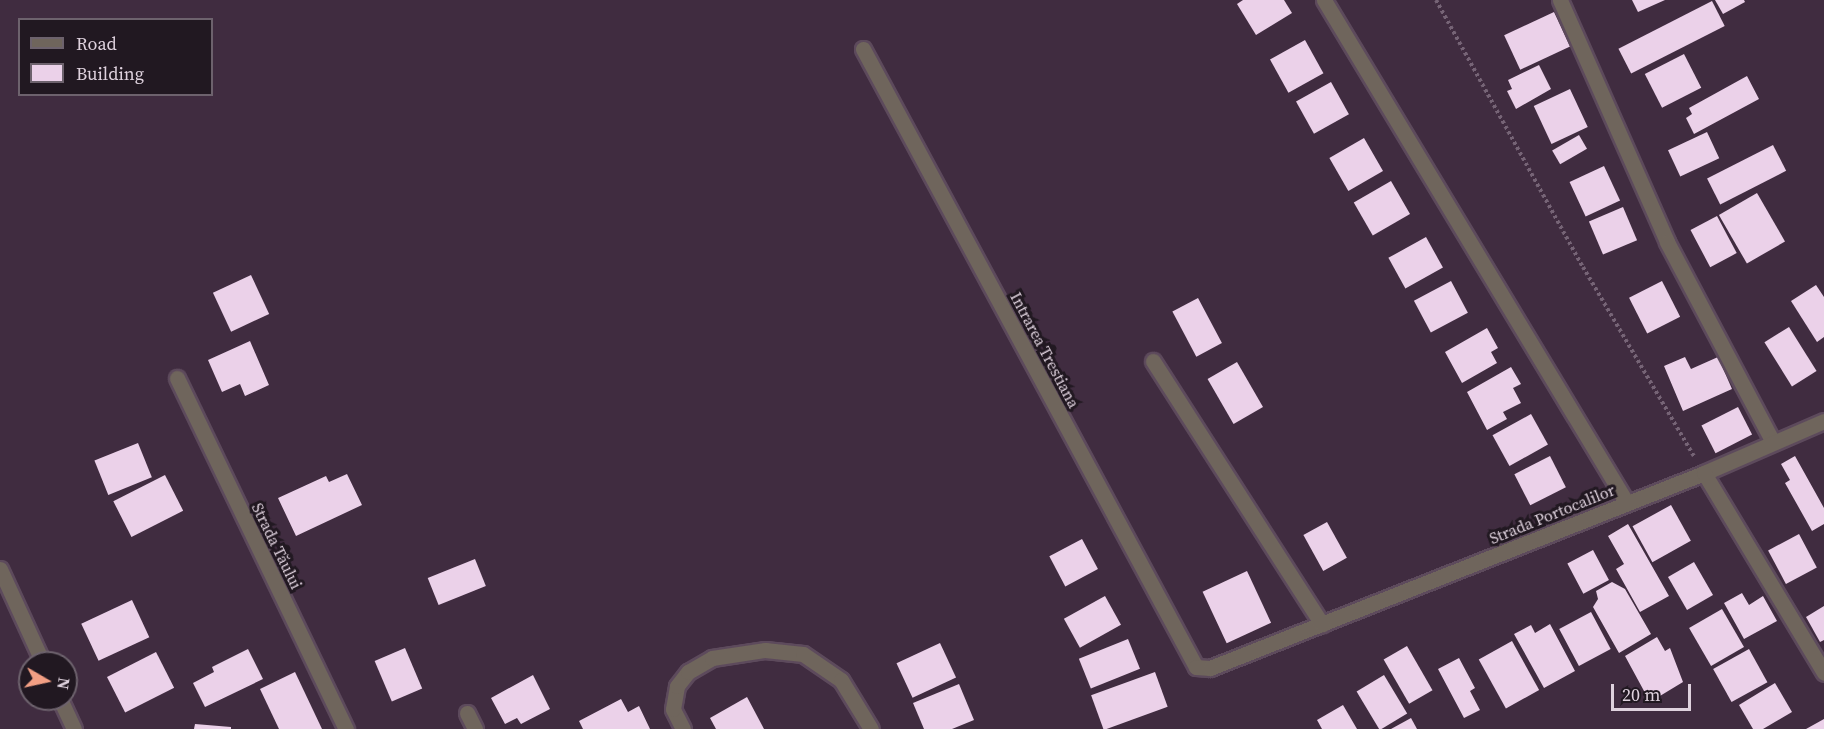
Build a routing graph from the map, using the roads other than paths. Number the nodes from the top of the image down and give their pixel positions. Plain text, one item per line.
1 (1324, 0) edge
2 (1560, 0) edge
3 (863, 49) dead end
4 (1153, 361) dead end
5 (177, 378) dead end
6 (1824, 421) edge
7 (1773, 442) junction
8 (1704, 472) junction
9 (1627, 503) junction
10 (0, 569) edge
11 (1322, 624) junction
12 (37, 651) edge
13 (1196, 667) joint
14 (1824, 672) edge
15 (66, 711) edge
16 (467, 712) dead end
17 (74, 729) edge
18 (346, 729) edge
19 (475, 729) edge
20 (683, 729) edge
21 (871, 729) edge

1 - 9 street
2 - 7 street
3 - 13 street, Intrarea Trestiana
4 - 11 street
5 - 18 street, Strada Tăului
6 - 7 street, Strada Portocalilor
7 - 8 street, Strada Portocalilor
8 - 9 street, Strada Portocalilor
8 - 14 street
9 - 11 street, Strada Portocalilor
10 - 12 street
11 - 13 street, Strada Portocalilor
15 - 17 street
16 - 19 street
20 - 21 street

